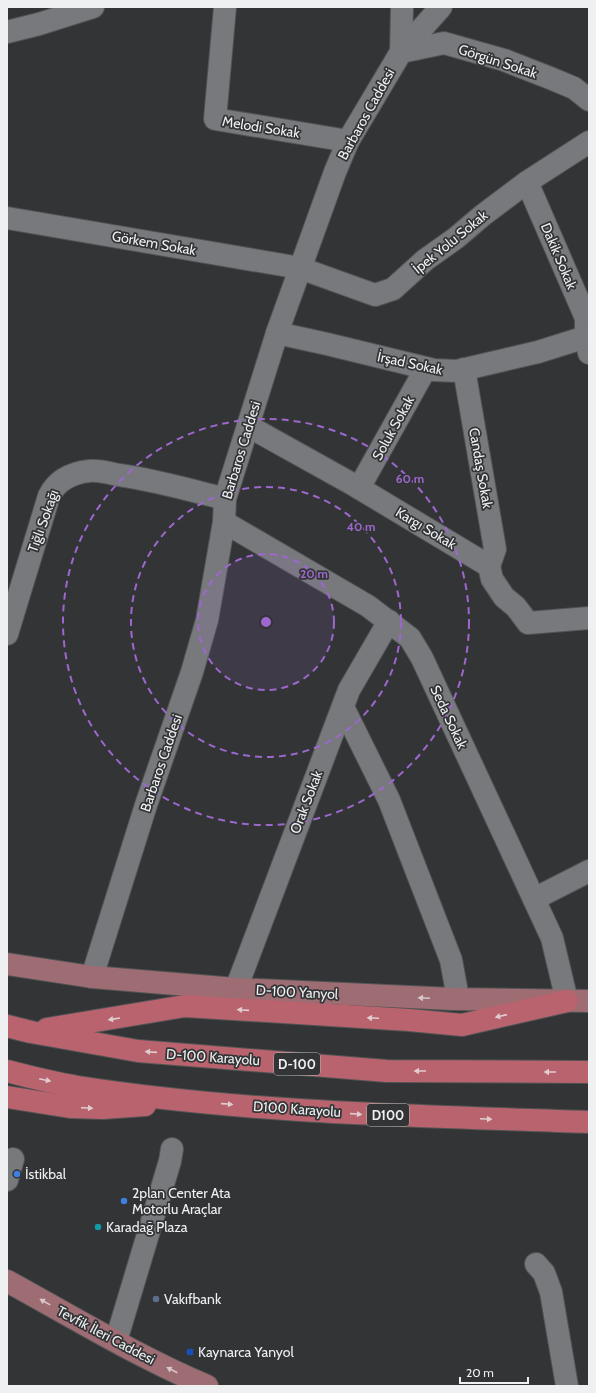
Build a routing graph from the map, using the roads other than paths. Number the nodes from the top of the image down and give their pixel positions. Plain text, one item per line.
1 (93, 7) edge
2 (225, 7) edge
3 (402, 7) edge
4 (440, 7) edge
5 (37, 15) edge
6 (7, 32) edge
7 (401, 52) junction
8 (589, 100) edge
9 (348, 141) junction
10 (589, 142) edge
11 (528, 182) junction
12 (7, 218) edge
13 (300, 268) junction
14 (277, 333) junction
15 (588, 342) edge
16 (426, 368) junction
17 (464, 369) junction
18 (248, 426) junction
19 (359, 488) junction
20 (225, 499) junction
21 (224, 522) junction
22 (488, 566) junction
23 (589, 619) edge
24 (389, 621) junction
25 (7, 634) edge
26 (343, 707) junction
27 (589, 871) edge
28 (534, 899) junction
29 (7, 964) edge
30 (92, 977) junction
31 (236, 989) junction
32 (454, 999) junction
33 (567, 1001) junction
34 (589, 1001) edge
35 (7, 1026) edge
36 (31, 1032) junction
37 (7, 1071) edge
38 (589, 1072) edge
39 (7, 1097) edge
40 (188, 1101) junction
41 (589, 1122) edge
42 (172, 1149) dead end
43 (13, 1159) dead end
44 (7, 1180) edge
45 (536, 1264) dead end
46 (7, 1281) edge
47 (116, 1341) junction
48 (207, 1386) edge
49 (567, 1386) edge

1 - 5 street
2 - 9 street, Melodi Sokak
3 - 7 street, Barbaros Caddesi
4 - 7 street
5 - 6 street
7 - 8 street, Görgün Sokak
7 - 9 street, Barbaros Caddesi
9 - 13 street, Barbaros Caddesi
10 - 11 street, İpek Yolu Sokak
11 - 13 street, İpek Yolu Sokak
11 - 15 street, Dakik Sokak
12 - 13 street, Görkem Sokak
13 - 14 street, Barbaros Caddesi
14 - 16 street, İrşad Sokak
14 - 18 street, Barbaros Caddesi
15 - 17 street, İrşad Sokak
16 - 17 street, İrşad Sokak
16 - 19 street, Soluk Sokak
17 - 22 street, Candaş Sokak
18 - 19 street, Kargı Sokak
18 - 20 street, Barbaros Caddesi
19 - 22 street, Kargı Sokak
20 - 21 street, Barbaros Caddesi
20 - 25 street, Tığlı Sokağı
21 - 24 street, Seda Sokak
21 - 30 street, Barbaros Caddesi
22 - 23 street
24 - 26 street, Orak Sokak
24 - 28 street, Seda Sokak
26 - 31 street, Orak Sokak
26 - 32 street
27 - 28 street
28 - 33 street, Seda Sokak
29 - 30 main road, D-100 Yanyol
30 - 31 main road, D-100 Yanyol
32 -> 31 main road, D-100 Yanyol
32 - 33 main road, D-100 Yanyol
33 - 34 main road, D-100 Yanyol
33 -> 36 highway
35 - 36 highway, D-100 Karayolu / D-100
38 -> 36 highway, D-100 Karayolu / D-100
37 -> 40 highway, D100 Karayolu / D100
39 -> 40 highway
40 -> 41 highway, D100 Karayolu / D100
42 - 47 street
43 - 44 street
45 - 49 street
47 -> 46 main road, Tevfik İleri Caddesi
48 -> 47 main road, Tevfik İleri Caddesi

